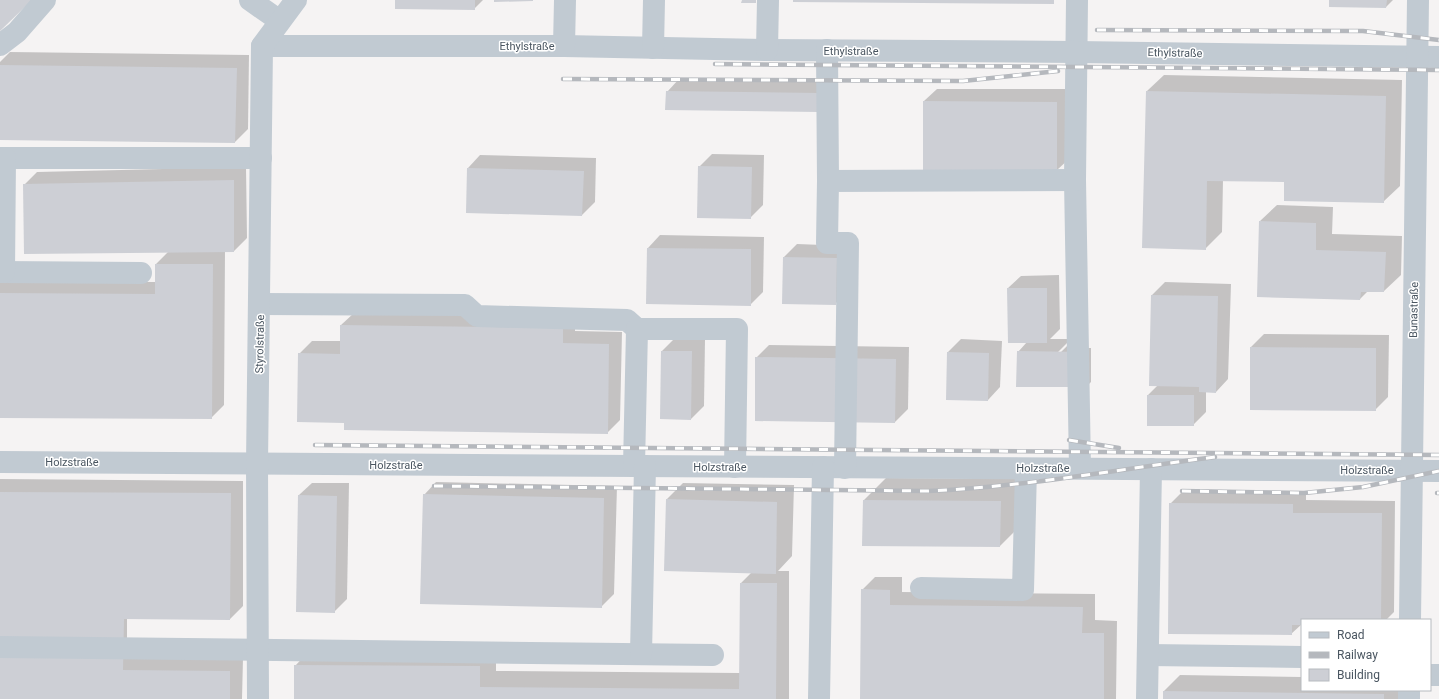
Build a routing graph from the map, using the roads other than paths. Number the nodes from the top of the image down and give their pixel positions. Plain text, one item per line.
1 (45, 0) edge
2 (250, 0) edge
3 (296, 0) edge
4 (565, 0) edge
5 (654, 0) edge
6 (768, 0) edge
7 (1077, 0) edge
8 (1418, 0) edge
9 (280, 21) junction
10 (0, 45) edge
11 (262, 46) junction
12 (564, 46) junction
13 (653, 48) junction
14 (766, 50) junction
15 (827, 50) junction
16 (1077, 52) junction
17 (1417, 57) junction
18 (1439, 58) edge
19 (3, 158) edge
20 (260, 158) junction
21 (828, 180) junction
22 (1075, 180) junction
23 (2, 272) edge
24 (141, 273) dead end
25 (261, 304) junction
26 (637, 329) junction
27 (0, 462) edge
28 (257, 464) junction
29 (640, 466) junction
30 (735, 467) junction
31 (823, 467) junction
32 (846, 468) junction
33 (1080, 468) junction
34 (1026, 469) junction
35 (1151, 469) junction
36 (1412, 471) junction
37 (1439, 471) edge
38 (921, 588) dead end
39 (1410, 619) edge
40 (0, 647) edge
41 (257, 649) junction
42 (641, 654) junction
43 (713, 655) dead end
44 (1148, 655) junction
45 (1301, 657) edge
46 (258, 699) edge
47 (819, 699) edge
48 (1147, 699) edge

1 - 10 street
2 - 9 street
3 - 9 street
4 - 12 street
5 - 13 street
6 - 14 street
7 - 16 street
8 - 17 street, Bunastraße
9 - 11 street
11 - 12 street, Ethylstraße
11 - 20 street, Styrolstraße
12 - 13 street, Ethylstraße
13 - 14 street, Ethylstraße
14 - 15 street, Ethylstraße
15 - 16 street, Ethylstraße
15 - 21 street
16 - 17 street, Ethylstraße
16 - 22 street
17 - 18 street, Ethylstraße
17 - 36 street, Bunastraße
19 - 20 street
19 - 23 street
20 - 25 street, Styrolstraße
21 - 22 street
21 - 32 street
22 - 33 street
23 - 24 street
25 - 26 street
25 - 28 street, Styrolstraße
26 - 29 street
26 - 30 street
27 - 28 street, Holzstraße
28 - 29 street, Holzstraße
28 - 41 street, Styrolstraße
29 - 30 street, Holzstraße
29 - 42 street
30 - 31 street, Holzstraße
31 - 32 street, Holzstraße
31 - 47 street
32 - 34 street, Holzstraße
33 - 34 street, Holzstraße
33 - 35 street, Holzstraße
34 - 38 street
35 - 36 street, Holzstraße
35 - 44 street
36 - 37 street, Holzstraße
36 - 39 street, Bunastraße
40 - 41 street
41 - 42 street
41 - 46 street, Styrolstraße
42 - 43 street
44 - 45 street
44 - 48 street

